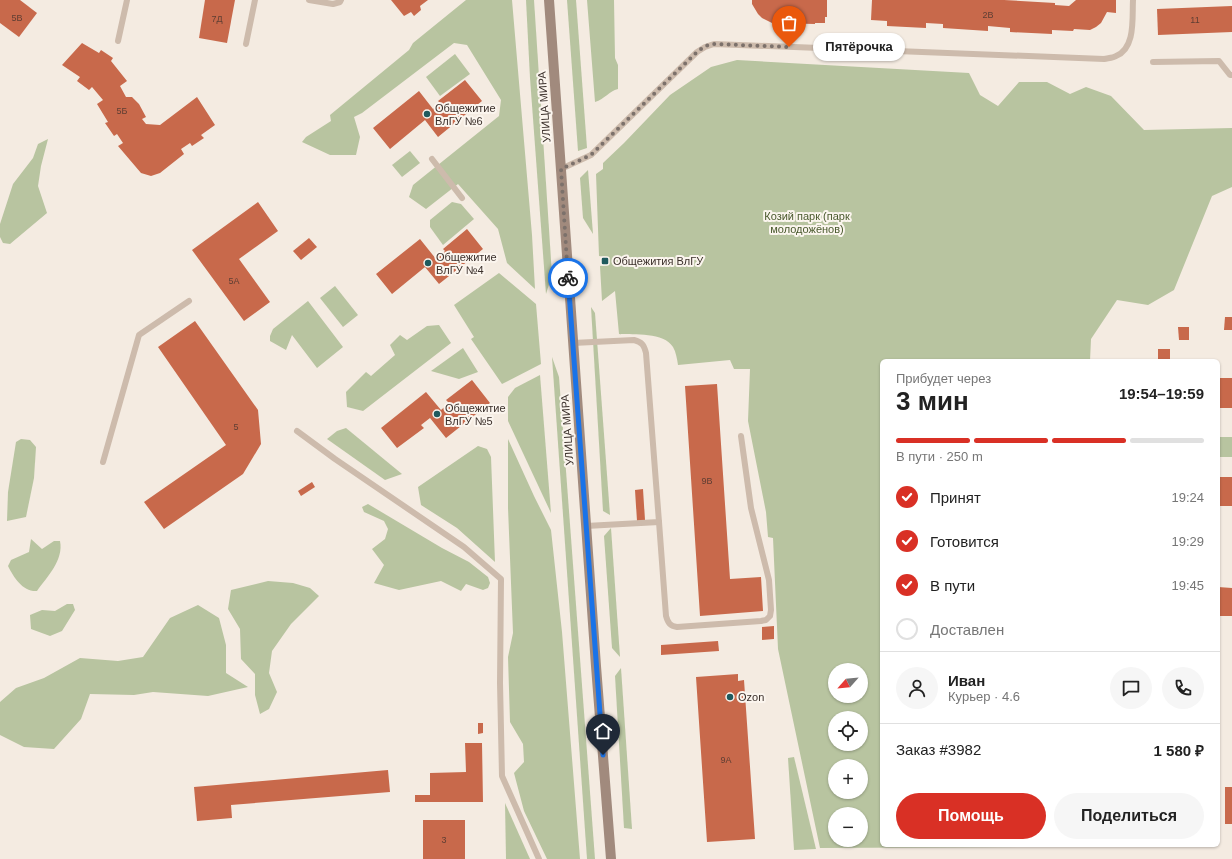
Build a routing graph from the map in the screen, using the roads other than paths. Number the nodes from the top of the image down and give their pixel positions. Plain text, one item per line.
1 (127, 0) edge
2 (255, 0) edge
3 (309, 0) edge
4 (341, 0) edge
5 (549, 0) edge
6 (1133, 0) edge
7 (118, 41) dead end
8 (246, 44) dead end
9 (1153, 62) dead end
10 (1232, 75) edge
11 (432, 159) dead end
12 (561, 169) junction
13 (462, 198) dead end
14 (189, 301) dead end
15 (573, 343) junction
16 (297, 431) dead end
17 (741, 436) dead end
18 (103, 462) dead end
19 (659, 522) junction
20 (586, 526) junction
21 (539, 859) edge
22 (611, 859) edge

1 - 7 lane
2 - 8 lane
3 - 4 lane
5 - 12 main road, УЛИЦА МИРА
6 - 12 lane
9 - 10 lane
11 - 13 lane
12 - 15 main road, УЛИЦА МИРА
14 - 18 lane
15 - 19 lane
15 - 20 main road, УЛИЦА МИРА
16 - 21 lane
17 - 19 lane
19 - 20 lane
20 - 22 main road, УЛИЦА МИРА

